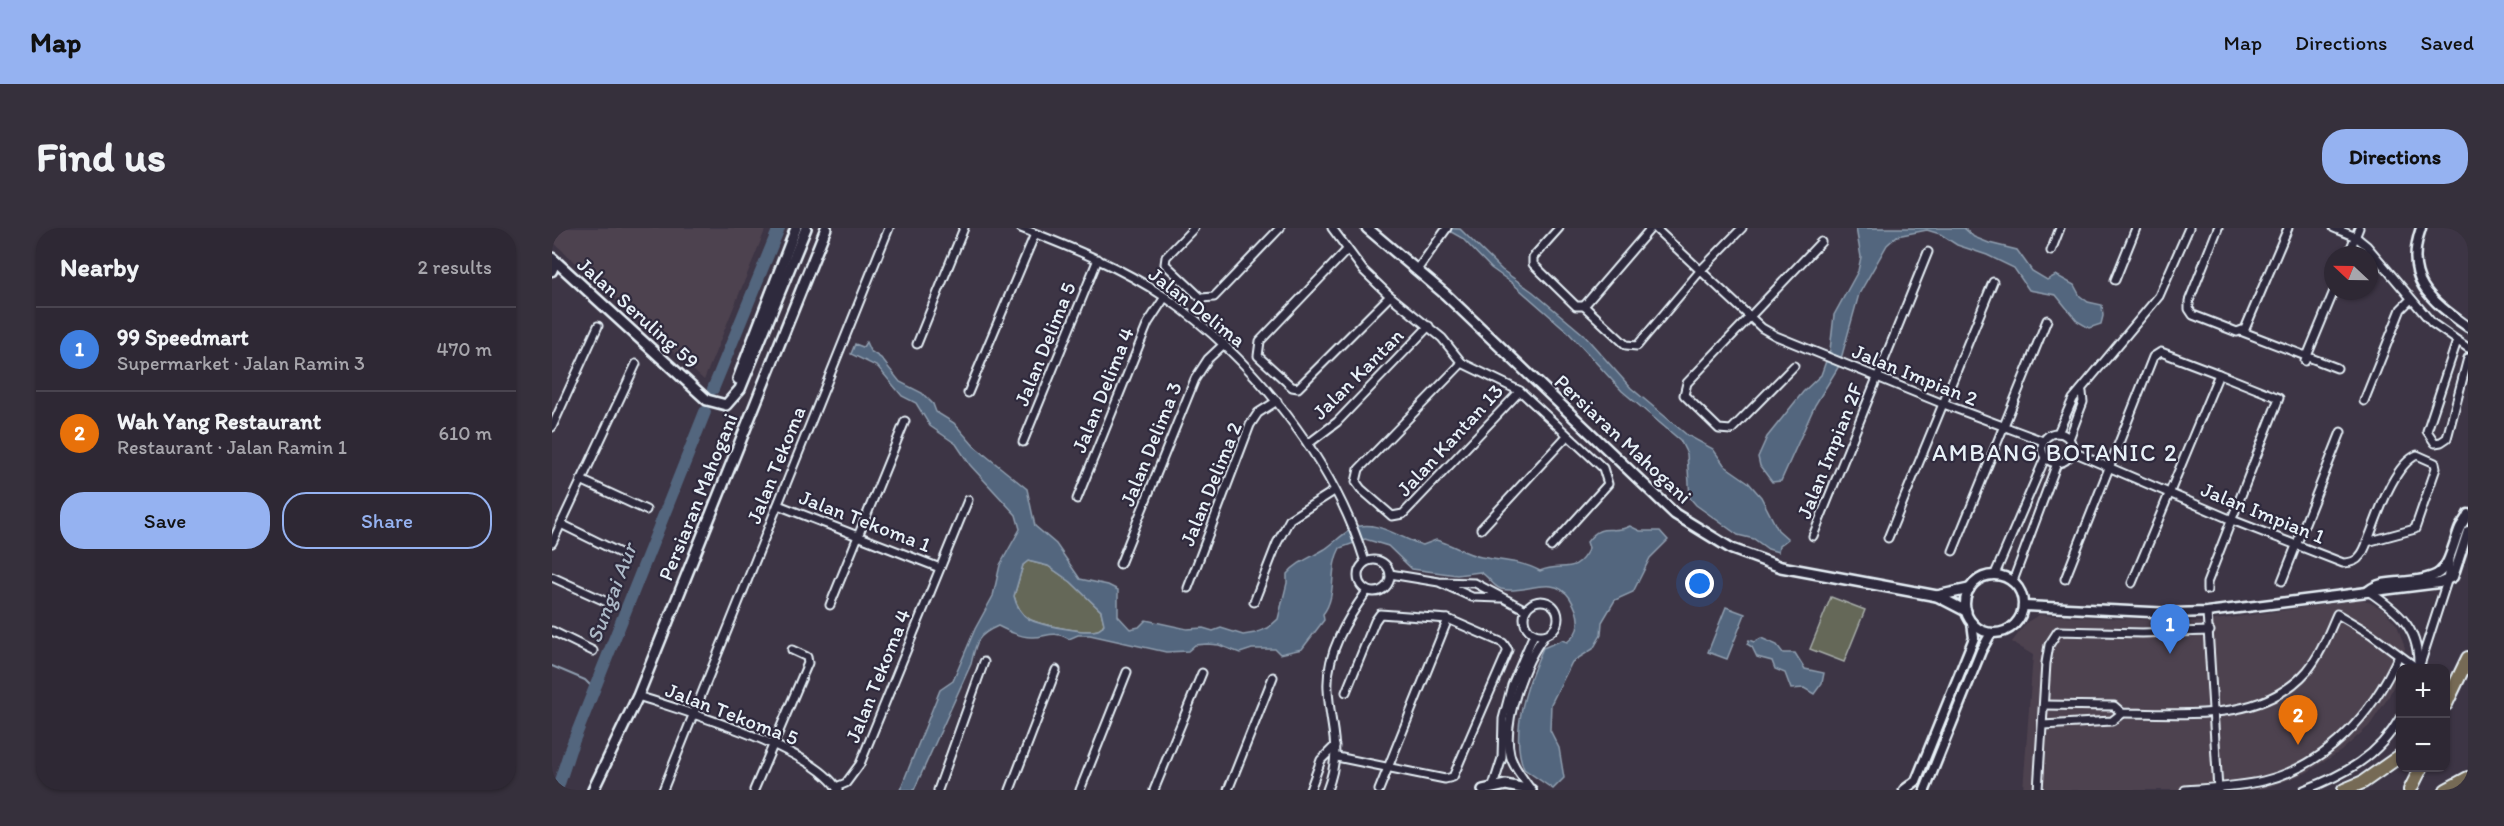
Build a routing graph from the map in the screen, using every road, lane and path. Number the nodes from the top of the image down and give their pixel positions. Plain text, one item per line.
1 (796, 228) edge
2 (806, 228) edge
3 (826, 228) edge
4 (889, 228) edge
5 (964, 228) edge
6 (1021, 228) edge
7 (1194, 228) edge
8 (1280, 228) edge
9 (1332, 228) edge
10 (1367, 228) edge
11 (1447, 228) edge
12 (1559, 228) edge
13 (1653, 228) edge
14 (1742, 228) edge
15 (2060, 228) edge
16 (2136, 228) edge
17 (2189, 228) edge
18 (2218, 228) edge
19 (2288, 228) edge
20 (2334, 228) edge
21 (2359, 228) edge
22 (2421, 228) edge
23 (1035, 234) junction
24 (2356, 237) junction
25 (1821, 242) dead end
26 (2352, 246) edge
27 (1347, 250) junction
28 (2051, 251) dead end
29 (1928, 252) dead end
30 (1098, 259) junction
31 (553, 264) edge
32 (1417, 270) junction
33 (1701, 270) junction
34 (2115, 280) dead end
35 (1993, 282) dead end
36 (1390, 296) junction
37 (1165, 297) junction
38 (2411, 299) junction
39 (2330, 300) edge
40 (1584, 306) junction
41 (1749, 315) junction
42 (2047, 320) dead end
43 (598, 326) dead end
44 (1429, 326) junction
45 (2468, 327) edge
46 (2243, 332) junction
47 (2457, 341) junction
48 (917, 344) dead end
49 (1224, 344) junction
50 (2468, 347) edge
51 (2468, 358) edge
52 (2306, 359) junction
53 (1462, 363) junction
54 (636, 364) dead end
55 (1794, 366) dead end
56 (2337, 368) dead end
57 (2219, 374) junction
58 (1876, 378) junction
59 (1520, 391) junction
60 (2082, 392) junction
61 (968, 393) dead end
62 (701, 394) junction
63 (1277, 401) junction
64 (2364, 401) dead end
65 (1941, 403) junction
66 (905, 421) dead end
67 (552, 427) edge
68 (2004, 427) junction
69 (2341, 432) dead end
70 (2058, 433) junction
71 (1567, 436) junction
72 (2069, 439) junction
73 (2043, 441) junction
74 (1023, 442) dead end
75 (1308, 444) junction
76 (2071, 451) junction
77 (2045, 458) junction
78 (2057, 463) junction
79 (2107, 468) junction
80 (581, 480) junction
81 (1334, 491) junction
82 (2169, 493) junction
83 (1077, 499) dead end
84 (968, 500) dead end
85 (2027, 503) junction
86 (778, 505) junction
87 (2041, 508) junction
88 (646, 510) dead end
89 (2468, 518) edge
90 (2232, 520) junction
91 (561, 524) junction
92 (2018, 524) junction
93 (2033, 529) junction
94 (1481, 530) dead end
95 (2468, 531) edge
96 (858, 535) junction
97 (1813, 536) dead end
98 (1887, 538) dead end
99 (2367, 542) junction
100 (552, 543) edge
101 (2297, 545) junction
102 (1551, 547) dead end
103 (1953, 551) dead end
104 (626, 556) dead end
105 (2450, 559) junction
106 (1365, 562) junction
107 (1120, 564) dead end
108 (939, 568) junction
109 (1390, 574) junction
110 (1995, 574) junction
111 (552, 577) edge
112 (2065, 579) dead end
113 (2013, 581) junction
114 (2282, 581) dead end
115 (2447, 581) junction
116 (1438, 582) junction
117 (2132, 583) dead end
118 (1188, 588) dead end
119 (1969, 589) junction
120 (2207, 590) dead end
121 (1367, 591) junction
122 (2368, 591) junction
123 (1937, 596) junction
124 (1502, 598) junction
125 (607, 602) dead end
126 (1254, 602) dead end
127 (830, 604) dead end
128 (2024, 606) junction
129 (1526, 610) junction
130 (1966, 611) junction
131 (2207, 612) junction
132 (1448, 620) junction
133 (1972, 623) junction
134 (552, 631) edge
135 (2210, 631) junction
136 (1991, 633) junction
137 (1534, 634) junction
138 (1545, 635) junction
139 (792, 650) dead end
140 (593, 651) dead end
141 (2399, 655) junction
142 (2468, 658) edge
143 (984, 662) dead end
144 (2411, 664) edge
145 (2418, 664) edge
146 (2420, 664) edge
147 (1056, 670) dead end
148 (1127, 672) dead end
149 (1202, 673) dead end
150 (2460, 676) junction
151 (1273, 677) dead end
152 (1346, 692) dead end
153 (2450, 695) edge
154 (638, 696) junction
155 (2450, 703) edge
156 (2044, 705) junction
157 (2121, 713) junction
158 (2212, 714) junction
159 (693, 715) junction
160 (2043, 725) junction
161 (2396, 725) edge
162 (773, 745) junction
163 (1335, 746) junction
164 (1337, 757) junction
165 (2396, 759) edge
166 (1388, 767) junction
167 (2419, 772) edge
168 (599, 778) junction
169 (2468, 778) edge
170 (1493, 786) junction
171 (837, 788) edge
172 (2216, 789) edge
173 (593, 790) edge
174 (602, 790) edge
175 (663, 790) edge
176 (754, 790) edge
177 (938, 790) edge
178 (1010, 790) edge
179 (1080, 790) edge
180 (1154, 790) edge
181 (1228, 790) edge
182 (1310, 790) edge
183 (1327, 790) edge
184 (1379, 790) edge
185 (1483, 790) edge
186 (1531, 790) edge
187 (1904, 790) edge
188 (1924, 790) edge
189 (2038, 790) edge
190 (2185, 790) edge
191 (2304, 790) edge
192 (2344, 790) edge
193 (2410, 790) edge
194 (2446, 790) edge

1 - 62 main road, Jalan Seruling 59
2 - 62 main road, Jalan Seruling 59
3 - 154 main road, Persiaran Mahogani
4 - 86 street, Jalan Tekoma
5 - 48 street
6 - 23 street, Jalan Delima
7 - 8 street
9 - 27 street
10 - 32 main road, Persiaran Mahogani
11 - 32 street
12 - 40 street
13 - 33 street, Jalan Impian 2
13 - 40 street
14 - 33 street
15 - 28 street
16 - 34 street
17 - 60 street
18 - 46 street
19 - 46 street
20 - 24 street
21 - 24 street
22 - 45 street
23 - 30 street, Jalan Delima
23 - 61 street
24 - 26 street
24 - 38 street
25 - 41 street
27 - 36 street
27 - 36 street
29 - 58 street, Jalan Impian 2F
30 - 37 street, Jalan Delima
30 - 74 street, Jalan Delima 5
31 - 62 main road, Jalan Seruling 59
32 - 123 main road, Persiaran Mahogani
33 - 40 street
33 - 41 street, Jalan Impian 2
35 - 65 street
36 - 44 street
37 - 49 street, Jalan Delima
37 - 83 street, Jalan Delima 4
38 - 47 street
38 - 64 street
39 - 52 street
41 - 55 street
41 - 58 street, Jalan Impian 2
42 - 68 street
43 - 67 street
44 - 53 street
44 - 75 street, Jalan Kantan
46 - 52 street
47 - 50 street
47 - 51 street
49 - 63 street, Jalan Delima
49 - 107 street, Jalan Delima 3
52 - 56 street
53 - 59 street
53 - 59 street, Jalan Kantan 13
54 - 80 street
57 - 79 street
57 - 82 street
57 - 90 street
58 - 65 street, Jalan Impian 2
58 - 97 street, Jalan Impian 2F
59 - 71 street
60 - 70 street
60 - 72 street
63 - 75 street, Jalan Delima
63 - 118 street, Jalan Delima 2
65 - 68 street, Jalan Impian 2
65 - 98 street
66 - 96 street
68 - 73 street, Jalan Impian 2
68 - 103 street
69 - 101 street
70 - 72 street
70 - 73 street
71 - 94 street
71 - 102 street
72 - 76 street
73 - 77 street
75 - 81 street, Jalan Delima
76 - 78 street
76 - 79 street, Jalan Impian 1
77 - 78 street
77 - 85 street
78 - 87 street
79 - 82 street, Jalan Impian 1
79 - 112 street
80 - 88 street
80 - 91 street
81 - 106 street, Jalan Delima
81 - 126 street
82 - 90 street, Jalan Impian 1
82 - 117 street
84 - 108 street, Jalan Tekoma 4
85 - 87 street
85 - 92 street
86 - 96 street, Jalan Tekoma 1
86 - 159 street, Jalan Tekoma
87 - 93 street
89 - 105 street
90 - 101 street, Jalan Impian 1
90 - 120 street
91 - 100 street
91 - 104 street
92 - 93 street
92 - 110 street
93 - 113 street
95 - 115 street
96 - 108 street, Jalan Tekoma 1
96 - 127 street
99 - 99 street
99 - 101 street, Jalan Impian 1
101 - 114 street
105 - 115 street
105 - 122 street
106 - 109 street
106 - 121 street
108 - 171 street, Jalan Tekoma 4
109 - 116 street
109 - 121 street
110 - 113 street
110 - 119 street
111 - 125 street
113 - 128 street
115 - 122 street
115 - 146 street
116 - 124 street
116 - 124 street
119 - 123 main road
119 - 130 street
121 - 163 street
122 - 131 street
122 - 145 street
123 - 130 main road
124 - 129 street
128 - 131 street
128 - 136 street
129 - 137 street
129 - 138 street
130 - 133 street
131 - 135 street
132 - 152 street
132 - 166 street
132 - 166 street
133 - 136 street
133 - 187 street
134 - 140 street
135 - 156 street
135 - 158 street
136 - 188 street
137 - 138 street
137 - 170 street
138 - 186 street
139 - 162 street
141 - 144 street
141 - 158 street
141 - 172 street
142 - 150 highway
143 - 177 street
147 - 178 street
148 - 179 street
149 - 180 street
150 - 153 highway
150 - 155 highway
151 - 181 street
154 - 159 street, Jalan Tekoma 5
154 - 168 main road, Persiaran Mahogani
156 - 157 street
156 - 160 street
157 - 158 street
157 - 160 street
158 - 172 street
159 - 162 street, Jalan Tekoma 5
159 - 175 street, Jalan Tekoma
160 - 189 street
161 - 191 street
162 - 171 street, Jalan Tekoma 5
162 - 176 street
163 - 164 street
163 - 182 street
164 - 166 street
164 - 183 street
165 - 192 highway
166 - 184 street
167 - 193 highway
168 - 173 main road, Persiaran Mahogani
168 - 174 main road
169 - 194 highway
170 - 185 main road
170 - 186 main road
172 - 190 street

